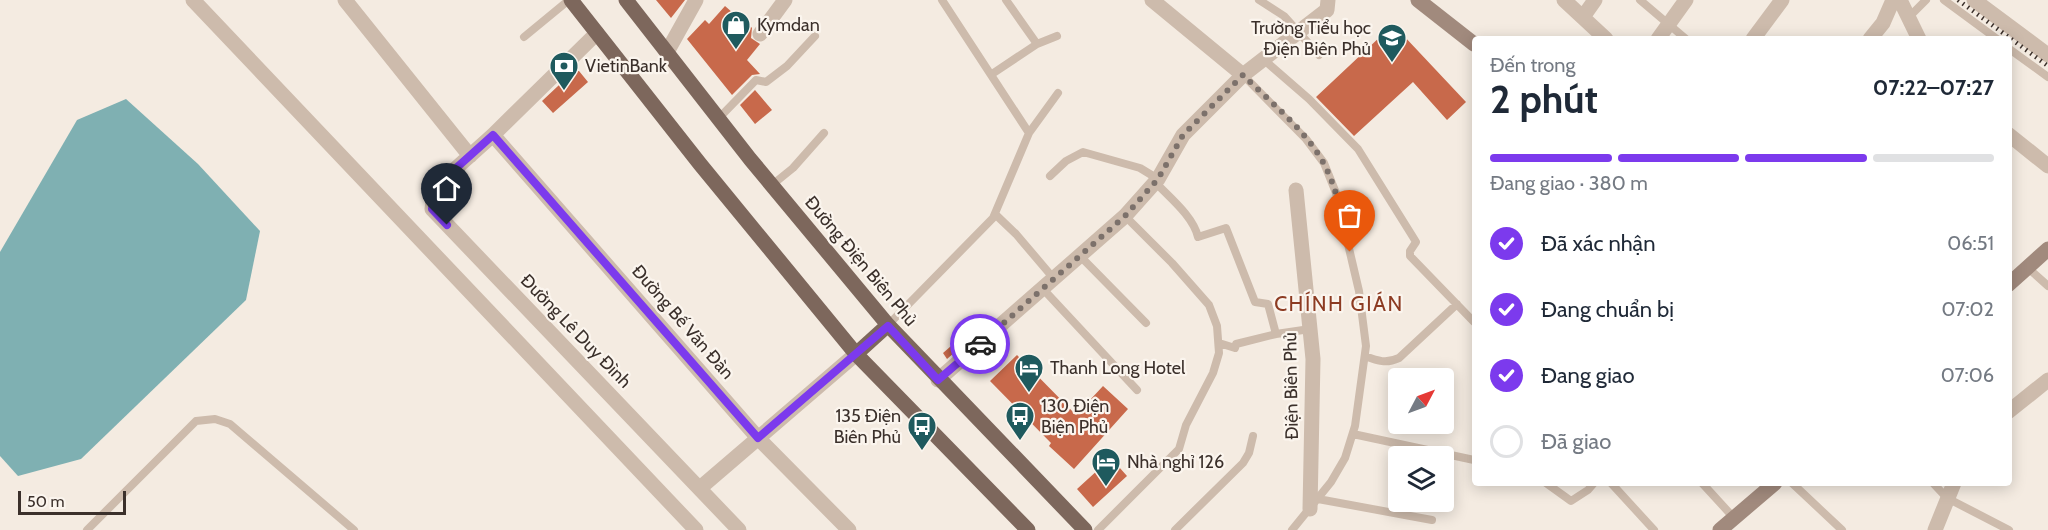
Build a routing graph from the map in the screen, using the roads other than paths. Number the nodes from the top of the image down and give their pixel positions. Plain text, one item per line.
1 (193, 0) edge
2 (345, 0) edge
3 (570, 0) edge
4 (627, 0) edge
5 (696, 0) edge
6 (785, 0) edge
7 (1006, 0) edge
8 (1152, 0) edge
9 (1259, 0) edge
10 (1328, 0) edge
11 (1418, 0) edge
12 (1564, 0) edge
13 (1595, 0) edge
14 (1640, 0) edge
15 (1686, 0) edge
16 (1782, 0) edge
17 (1893, 0) edge
18 (1900, 0) edge
19 (1926, 0) edge
20 (1944, 0) edge
21 (1974, 0) edge
22 (945, 1) edge
23 (1583, 17) junction
24 (1909, 17) junction
25 (1669, 24) junction
26 (597, 33) junction
27 (1297, 33) junction
28 (760, 34) dead end
29 (815, 36) dead end
30 (1057, 36) dead end
31 (1603, 36) edge
32 (1660, 36) edge
33 (1683, 36) edge
34 (1754, 36) edge
35 (1872, 36) edge
36 (1918, 36) edge
37 (1993, 36) edge
38 (524, 37) dead end
39 (1472, 42) edge
40 (1037, 44) junction
41 (2012, 51) edge
42 (667, 52) junction
43 (1319, 56) dead end
44 (2048, 56) edge
45 (1263, 58) junction
46 (992, 74) junction
47 (1243, 75) junction
48 (2048, 77) edge
49 (1058, 93) dead end
50 (718, 119) junction
51 (824, 133) dead end
52 (1029, 133) junction
53 (493, 135) junction
54 (2012, 137) edge
55 (470, 156) junction
56 (2048, 166) edge
57 (1050, 176) dead end
58 (1156, 180) junction
59 (772, 185) junction
60 (1296, 190) dead end
61 (995, 214) junction
62 (1125, 216) junction
63 (2048, 249) edge
64 (1081, 257) junction
65 (2028, 268) junction
66 (2012, 282) edge
67 (1049, 284) junction
68 (2048, 286) edge
69 (1457, 304) junction
70 (1472, 320) edge
71 (1146, 323) dead end
72 (888, 326) junction
73 (1310, 329) junction
74 (1276, 334) junction
75 (1219, 343) junction
76 (856, 354) junction
77 (1365, 356) junction
78 (938, 380) junction
79 (2048, 380) edge
80 (1137, 390) dead end
81 (2012, 409) edge
82 (1353, 434) junction
83 (1253, 436) dead end
84 (758, 438) junction
85 (1472, 460) edge
86 (1550, 486) edge
87 (1591, 486) edge
88 (1614, 486) edge
89 (1705, 486) edge
90 (1771, 486) edge
91 (1795, 486) edge
92 (1937, 486) edge
93 (1953, 486) edge
94 (700, 488) junction
95 (1947, 498) junction
96 (1314, 504) junction
97 (1734, 518) junction
98 (1432, 520) dead end
99 (87, 530) edge
100 (354, 530) edge
101 (696, 530) edge
102 (738, 530) edge
103 (849, 530) edge
104 (1028, 530) edge
105 (1085, 530) edge
106 (1098, 530) edge
107 (1175, 530) edge
108 (1292, 530) edge
109 (1654, 530) edge
110 (1720, 530) edge
111 (1842, 530) edge
112 (1935, 530) edge
113 (2009, 530) edge

1 - 101 street
2 - 55 street
3 - 26 main road
3 - 38 lane
4 - 42 main road, Đường Điện Biên Phủ
5 - 42 street
6 - 28 street
7 - 40 lane
8 - 47 street
9 - 27 lane
10 - 27 street
11 - 39 street
12 - 23 street
13 - 23 street
14 - 25 lane
15 - 25 street
16 - 34 street
17 - 35 street
18 - 24 street
19 - 24 lane
20 - 37 lane
21 - 44 street
22 - 46 lane
23 - 31 street
24 - 36 street
25 - 32 street
25 - 33 lane
26 - 53 street
26 - 76 main road
27 - 43 lane
27 - 45 street
29 - 50 lane
30 - 40 lane
40 - 46 lane
41 - 48 lane
42 - 50 main road, Đường Điện Biên Phủ
45 - 47 street
45 - 69 lane
46 - 52 lane
47 - 58 street
47 - 77 lane
49 - 52 lane
50 - 59 main road, Đường Điện Biên Phủ
51 - 59 lane
52 - 61 lane
53 - 55 street
53 - 84 street, Đường Bế Văn Đàn
54 - 56 street
55 - 94 street, Đường Lê Duy Đình
57 - 58 lane
58 - 62 street
58 - 74 lane
59 - 72 main road, Đường Điện Biên Phủ
60 - 73 street, Điện Biên Phủ
61 - 67 lane
61 - 72 lane
62 - 64 street
62 - 75 lane
63 - 65 street
64 - 67 street
64 - 71 lane
65 - 66 street
65 - 68 lane
67 - 78 street
67 - 80 lane
69 - 70 lane
69 - 77 lane
72 - 76 main road
72 - 78 main road, Đường Điện Biên Phủ
73 - 74 lane
73 - 96 street, Điện Biên Phủ
74 - 75 lane
75 - 106 lane
76 - 84 street
76 - 104 main road
77 - 82 lane
78 - 105 main road, Đường Điện Biên Phủ
79 - 81 street
82 - 85 lane
82 - 96 lane
83 - 107 lane
84 - 94 street
84 - 103 street, Đường Bế Văn Đàn
86 - 87 lane
88 - 109 lane
89 - 97 lane
90 - 97 street
91 - 111 lane
92 - 95 lane
93 - 95 street
94 - 102 street, Đường Lê Duy Đình
95 - 112 street
95 - 113 lane
96 - 98 lane
96 - 108 lane
97 - 110 street
99 - 100 lane

